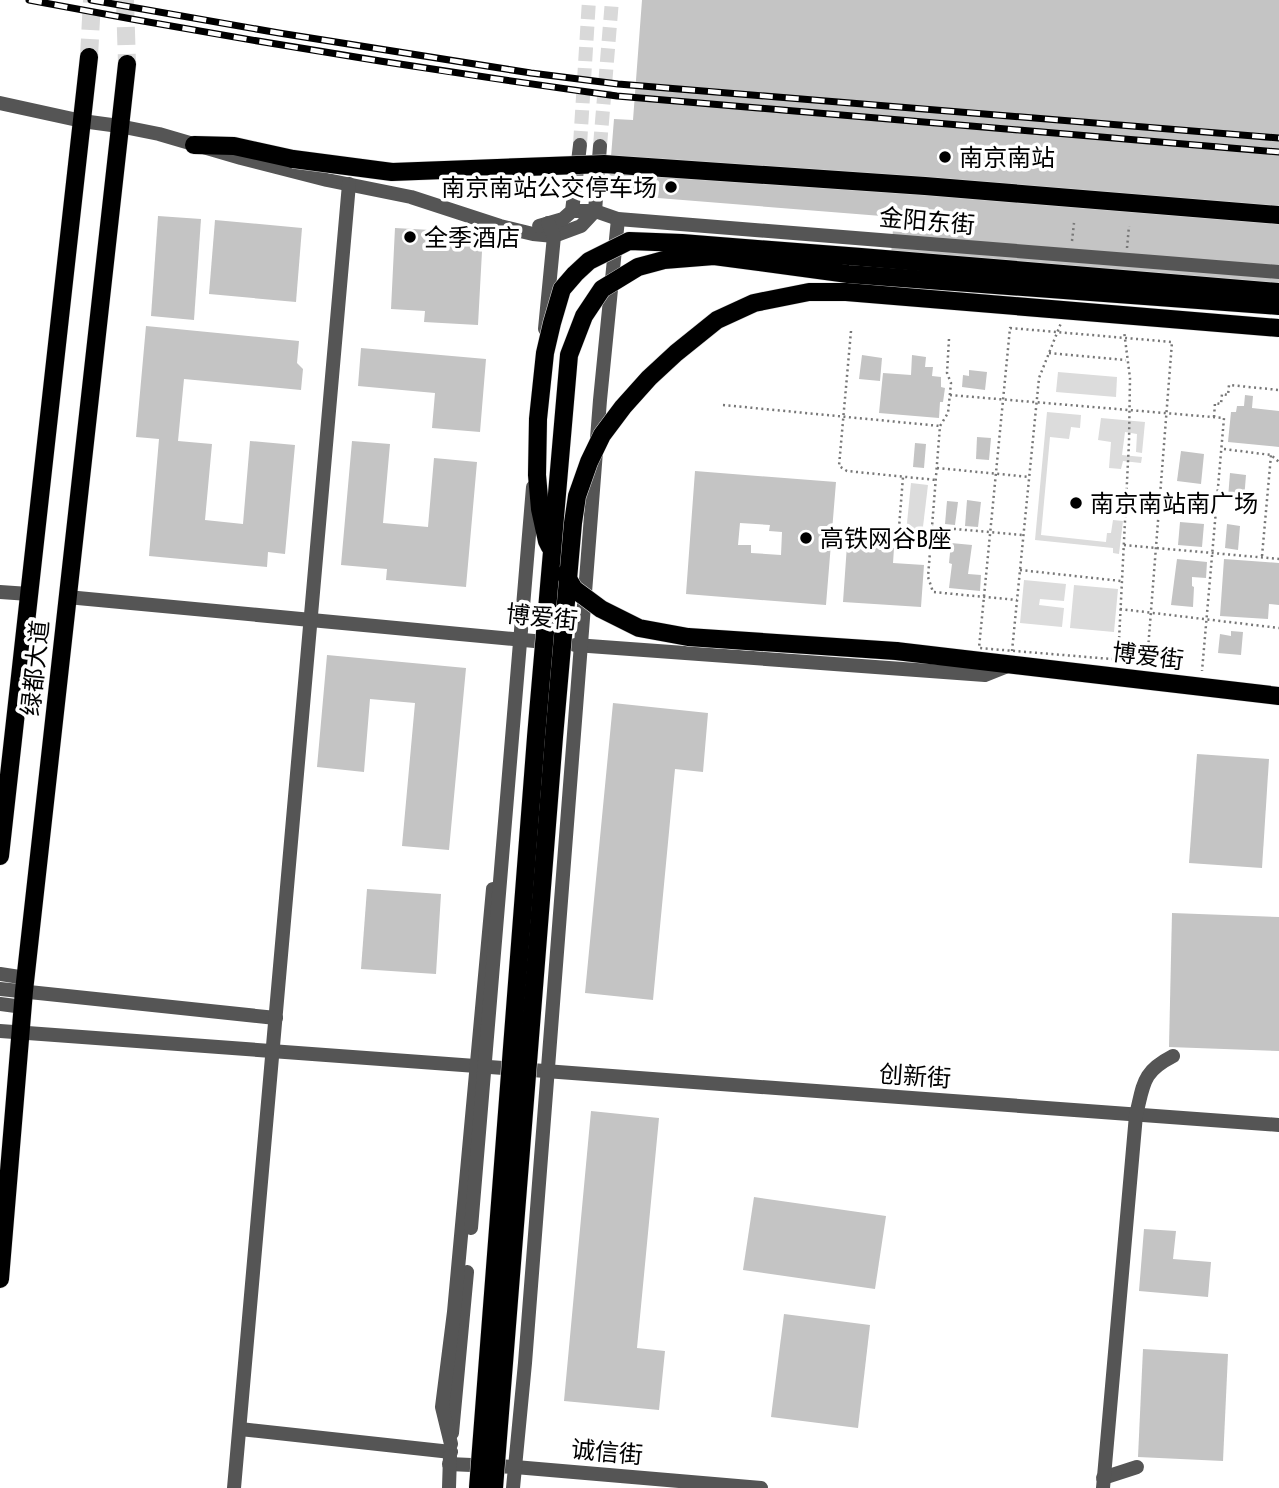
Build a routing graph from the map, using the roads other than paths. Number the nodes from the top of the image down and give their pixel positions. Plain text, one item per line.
1 (89, 57) tunnel mouth
2 (127, 64) tunnel mouth
3 (0, 103) edge
4 (82, 121) junction
5 (119, 126) junction
6 (194, 145) junction
7 (580, 145) tunnel mouth
8 (600, 146) tunnel mouth
9 (349, 184) junction
10 (572, 211) junction
11 (595, 211) junction
12 (1279, 215) edge
13 (618, 219) junction
14 (551, 230) junction
15 (1279, 272) edge
16 (1279, 292) edge
17 (1279, 306) edge
18 (1279, 328) edge
19 (538, 419) junction
20 (0, 592) edge
21 (29, 594) junction
22 (68, 597) junction
23 (312, 620) junction
24 (516, 639) junction
25 (581, 646) junction
26 (1012, 658) junction
27 (1279, 696) edge
28 (0, 856) edge
29 (0, 974) edge
30 (0, 989) edge
31 (24, 992) junction
32 (0, 1004) edge
33 (276, 1018) junction
34 (0, 1031) edge
35 (20, 1034) junction
36 (1164, 1044) dead end
37 (273, 1052) junction
38 (477, 1067) junction
39 (548, 1072) junction
40 (1136, 1115) junction
41 (1279, 1125) edge
42 (0, 1279) edge
43 (240, 1429) junction
44 (451, 1453) junction
45 (514, 1467) junction
46 (1137, 1467) dead end
47 (1103, 1483) edge
48 (234, 1488) edge
49 (449, 1488) edge
50 (478, 1488) edge
51 (494, 1488) edge
52 (513, 1488) edge
53 (761, 1488) edge

1 - 4 main road, 绿都大道
2 - 5 main road, 绿都大道
3 - 4 street
4 - 5 street
4 - 21 main road, 绿都大道
5 - 6 street
5 - 22 main road, 绿都大道
6 - 9 street
6 - 12 main road, bridge
7 - 10 street
8 - 11 street
9 - 14 street
9 - 23 street
10 - 11 street, 金阳东街
10 - 14 street
11 - 13 street, 金阳东街
11 - 14 street
13 - 15 street, 金阳东街
13 - 25 street
14 - 24 street
16 - 19 main road, 博爱街, bridge
17 - 50 main road, bridge
18 - 51 main road, bridge
19 - 26 main road, 博爱街, bridge
19 - 44 street, bridge
20 - 21 street
21 - 28 main road, 绿都大道
22 - 23 street, 博爱街
22 - 31 main road, 绿都大道
23 - 24 street, 博爱街
23 - 33 street
24 - 25 street, 博爱街
24 - 38 street
25 - 26 street, 博爱街
25 - 39 street
26 - 27 main road, 博爱街
29 - 31 street
30 - 31 street
31 - 32 street
31 - 33 street
31 - 35 main road, 绿都大道
33 - 37 street
34 - 35 street, 创新街
35 - 37 street, 创新街
35 - 42 main road, 绿都大道
36 - 40 street
37 - 38 street, 创新街
37 - 43 street
38 - 39 street, 创新街
38 - 44 street
39 - 40 street, 创新街
39 - 45 street
40 - 41 street, 创新街
40 - 47 street
43 - 44 street, 诚信街
43 - 48 street
44 - 45 street, 诚信街
44 - 49 street
45 - 52 street
45 - 53 street, 诚信街
46 - 47 street

